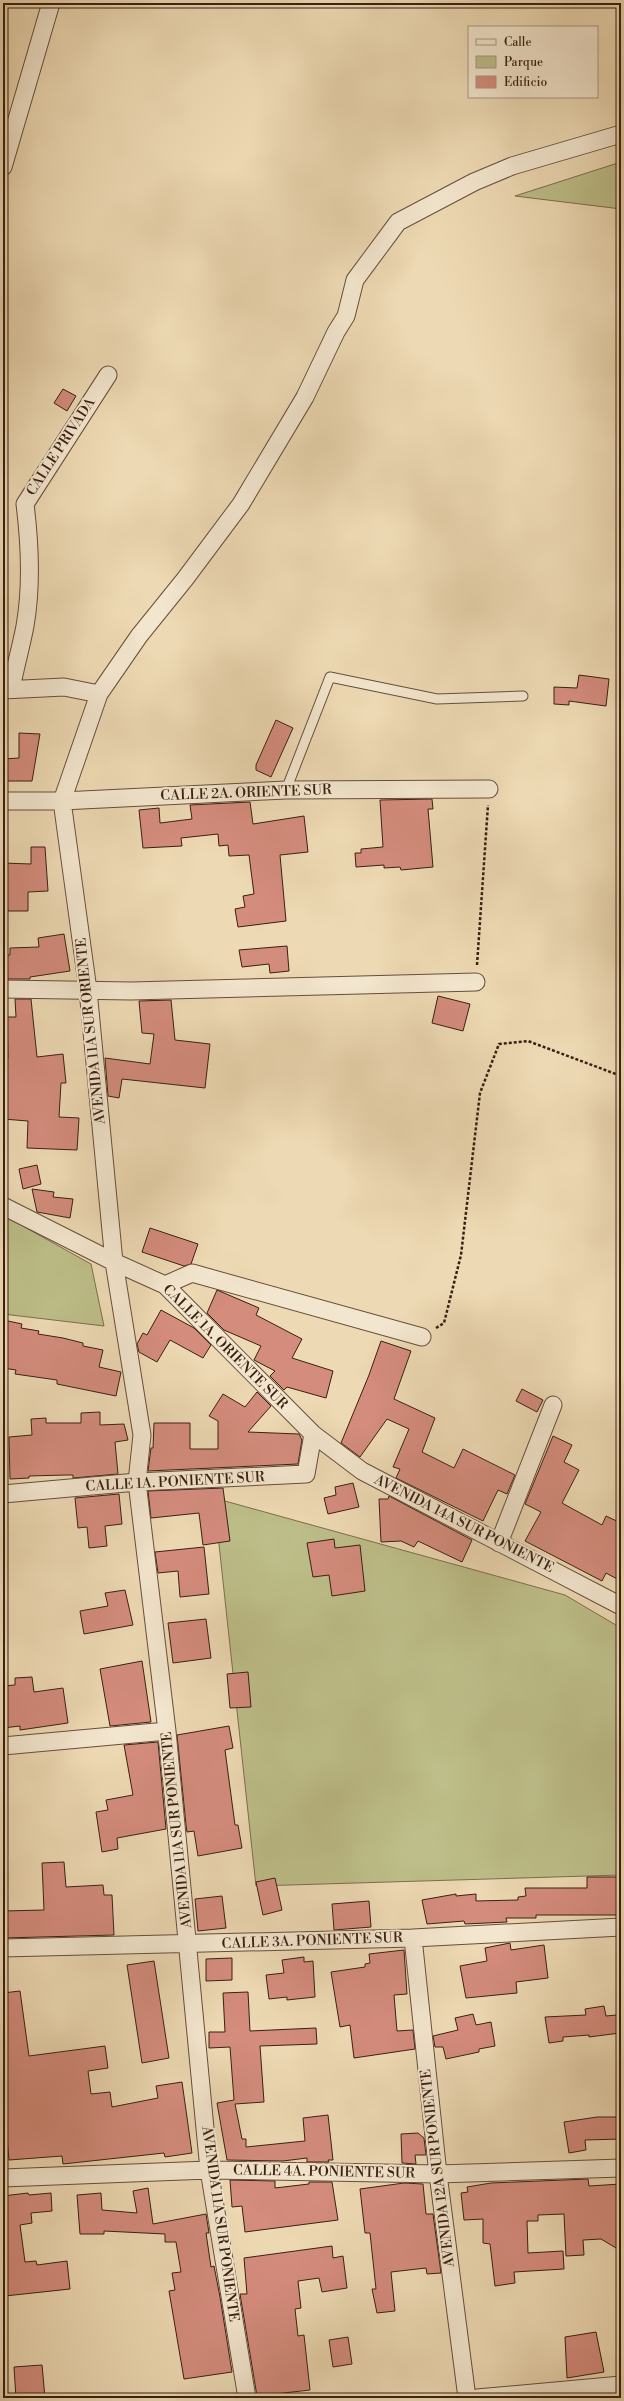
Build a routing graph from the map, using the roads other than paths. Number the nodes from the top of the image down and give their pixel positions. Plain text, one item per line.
1 (51, 3) edge
2 (621, 134) edge
3 (3, 167) edge
4 (108, 374) dead end
5 (7, 690) edge
6 (98, 694) junction
7 (523, 696) dead end
8 (489, 789) road end
9 (286, 790) junction
10 (3, 801) edge
11 (62, 801) junction
12 (476, 982) road end
13 (3, 989) edge
14 (88, 990) junction
15 (3, 1206) edge
16 (114, 1262) junction
17 (165, 1285) junction
18 (422, 1337) road end
19 (553, 1406) dead end
20 (313, 1434) junction
21 (137, 1482) junction
22 (3, 1494) edge
23 (499, 1542) junction
24 (621, 1606) edge
25 (167, 1731) junction
26 (3, 1746) edge
27 (621, 1927) edge
28 (413, 1938) junction
29 (189, 1944) junction
30 (3, 1948) edge
31 (621, 2168) edge
32 (209, 2170) junction
33 (438, 2174) junction
34 (3, 2178) edge
35 (621, 2385) edge
36 (247, 2398) edge
37 (467, 2398) edge
38 (477, 2398) edge

1 - 3 street
2 - 6 street
4 - 5 street, CALLE PRIVADA
5 - 6 street
6 - 11 street
7 - 9 lane
8 - 9 street, CALLE 2A. ORIENTE SUR
9 - 11 street, CALLE 2A. ORIENTE SUR
10 - 11 street, CALLE 2A. ORIENTE SUR
11 - 14 street, AVENIDA 11A SUR ORIENTE
12 - 14 street
13 - 14 street
14 - 16 street, AVENIDA 11A SUR ORIENTE
15 - 16 street, CALLE 1A. ORIENTE SUR
16 - 17 street, CALLE 1A. ORIENTE SUR
16 - 21 street, AVENIDA 11A SUR PONIENTE
17 - 18 street
17 - 20 street, CALLE 1A. ORIENTE SUR
19 - 23 street
20 - 21 street, CALLE 1A. PONIENTE SUR
20 - 23 street, AVENIDA 14A SUR PONIENTE
21 - 22 street, CALLE 1A. PONIENTE SUR
21 - 25 street, AVENIDA 11A SUR PONIENTE
23 - 24 street, AVENIDA 14A SUR PONIENTE
25 - 26 street
25 - 29 street, AVENIDA 11A SUR PONIENTE
27 - 28 street, CALLE 3A. PONIENTE SUR
28 - 29 street, CALLE 3A. PONIENTE SUR
28 - 33 street, AVENIDA 12A SUR PONIENTE
29 - 30 street, CALLE 3A. PONIENTE SUR
29 - 32 street, AVENIDA 11A SUR PONIENTE
31 - 33 street, CALLE 4A. PONIENTE SUR
32 - 33 street, CALLE 4A. PONIENTE SUR
32 - 34 street, CALLE 4A. PONIENTE SUR
32 - 36 street, AVENIDA 11A SUR PONIENTE
33 - 37 street, AVENIDA 12A SUR PONIENTE
35 - 38 street

